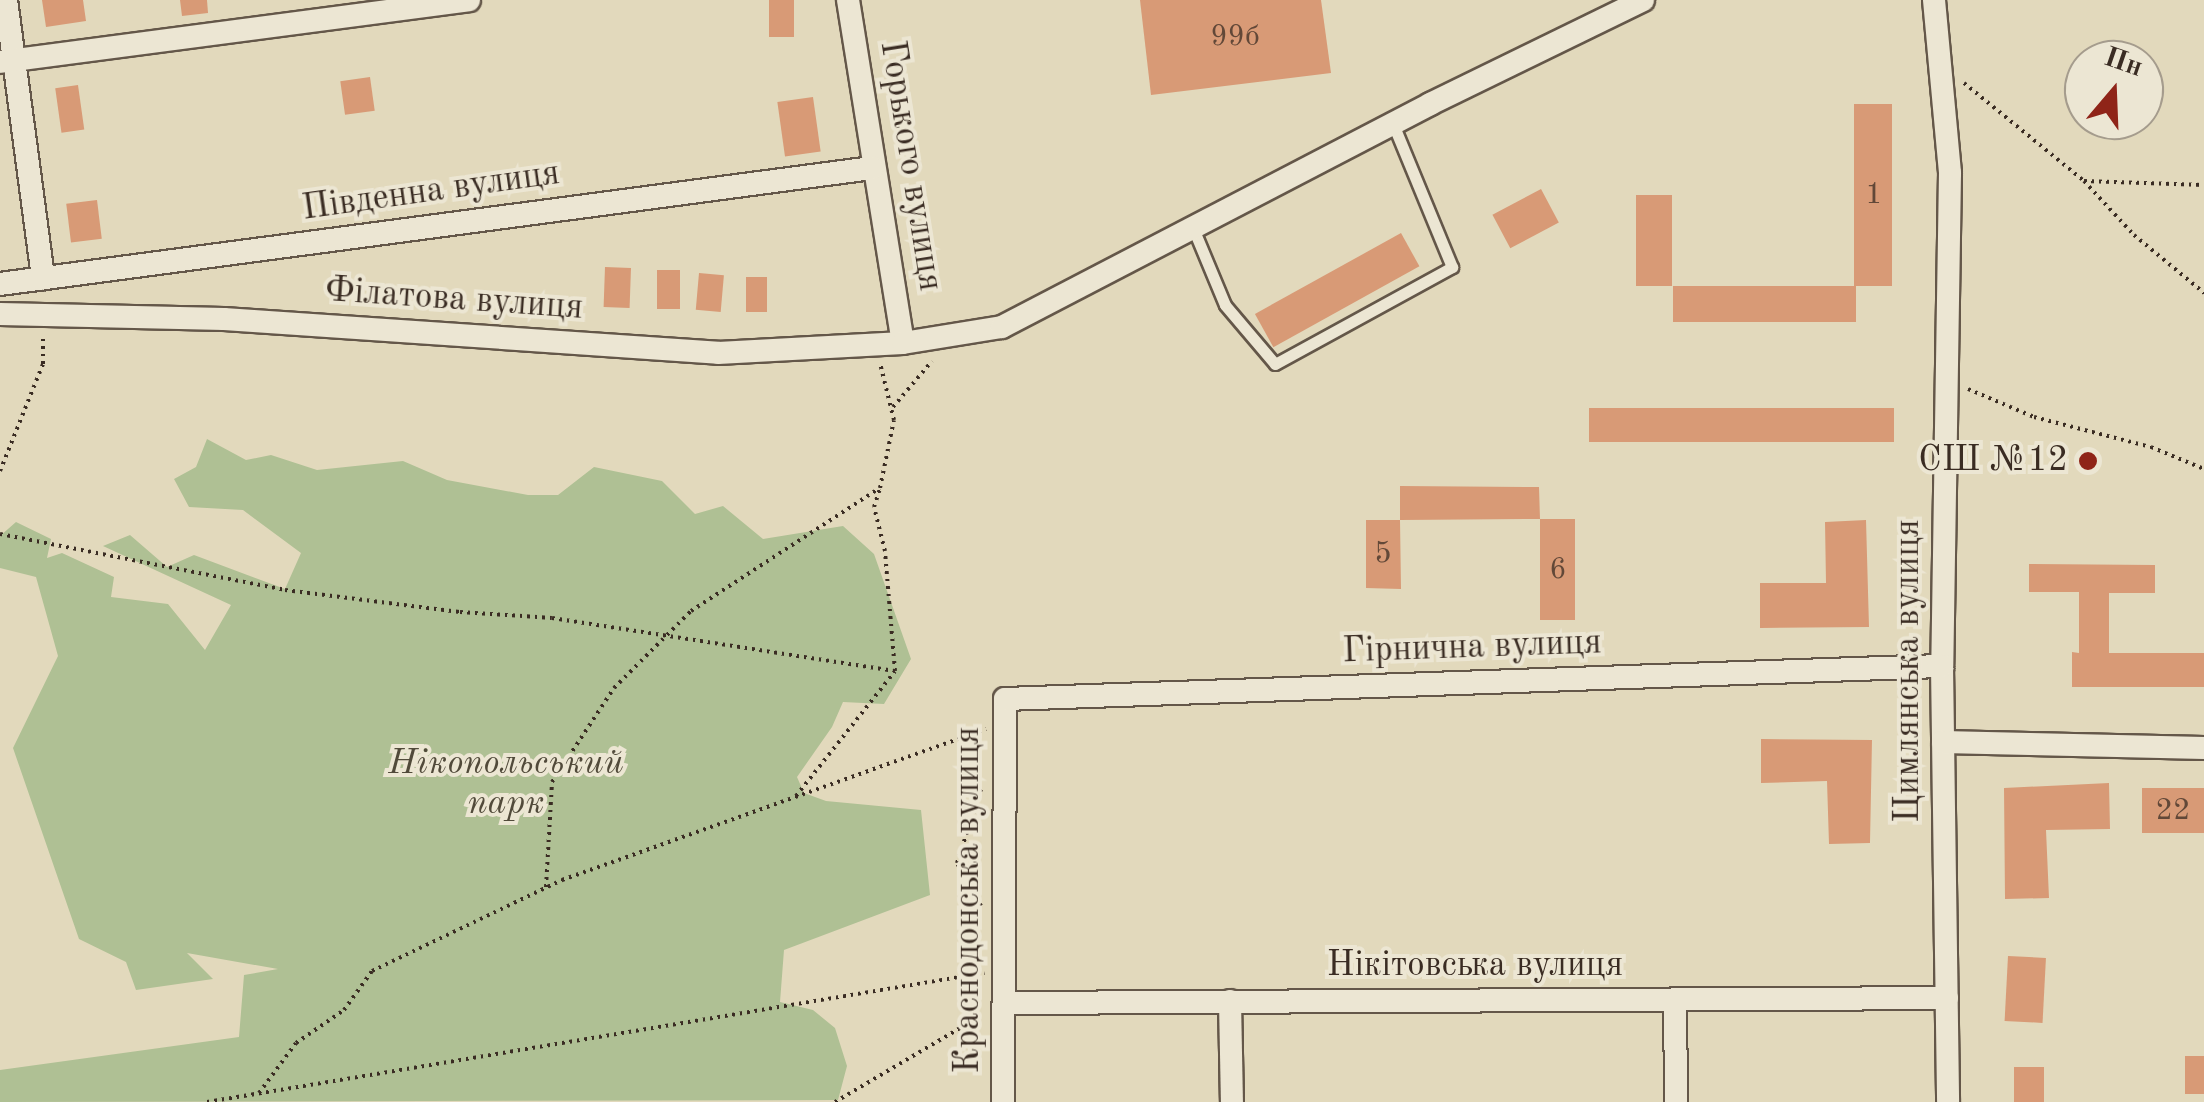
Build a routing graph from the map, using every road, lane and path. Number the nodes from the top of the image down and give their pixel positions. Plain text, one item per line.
1 (6, 0) edge
2 (469, 0) edge
3 (848, 0) edge
4 (1644, 0) edge
5 (1934, 0) edge
6 (7, 61) edge
7 (1940, 63) junction
8 (1393, 124) junction
9 (872, 168) junction
10 (2084, 181) junction
11 (2204, 185) edge
12 (1193, 228) junction
13 (44, 279) junction
14 (0, 284) edge
15 (2204, 293) edge
16 (0, 314) edge
17 (43, 330) dead end
18 (951, 336) junction
19 (903, 343) junction
20 (876, 345) junction
21 (1946, 378) junction
22 (893, 406) junction
23 (2204, 469) edge
24 (0, 471) edge
25 (880, 488) junction
26 (0, 534) edge
27 (1942, 666) junction
28 (895, 671) junction
29 (1005, 711) junction
30 (1943, 742) junction
31 (2204, 748) edge
32 (985, 780) dead end
33 (796, 796) junction
34 (546, 887) junction
35 (1004, 919) junction
36 (1004, 970) junction
37 (1947, 998) junction
38 (1230, 1001) junction
39 (1675, 1001) junction
40 (1004, 1002) junction
41 (260, 1093) junction
42 (207, 1102) edge
43 (835, 1102) edge
44 (1003, 1102) edge
45 (1232, 1102) edge
46 (1676, 1102) edge
47 (1948, 1102) edge

1 - 6 street
2 - 6 street
3 - 9 street, Горького вулиця
4 - 8 street, Філатова вулиця
5 - 7 street, Цимлянська вулиця
6 - 13 street
7 - 10 path
7 - 21 street, Цимлянська вулиця
8 - 12 street, Філатова вулиця
8 - 12 lane
9 - 13 street, Південна вулиця
9 - 19 street, Горького вулиця
10 - 11 path
10 - 15 path
12 - 18 street, Філатова вулиця
13 - 14 street, Південна вулиця
16 - 20 street, Філатова вулиця
17 - 24 path
18 - 19 street, Філатова вулиця
18 - 22 path
19 - 20 street, Філатова вулиця
20 - 22 path
21 - 23 path
21 - 27 street, Цимлянська вулиця
22 - 25 path
25 - 28 path
25 - 34 path
26 - 28 path
27 - 29 street, Гірнична вулиця
27 - 30 street, Цимлянська вулиця
28 - 33 path
29 - 33 path
29 - 35 street, Краснодонська вулиця
30 - 31 street
30 - 37 street, Цимлянська вулиця
32 - 35 path
33 - 34 path
34 - 41 path
35 - 36 street, Краснодонська вулиця
36 - 40 street, Краснодонська вулиця
36 - 41 path
37 - 39 street, Нікітовська вулиця
37 - 47 street, Цимлянська вулиця
38 - 39 street, Нікітовська вулиця
38 - 40 street, Нікітовська вулиця
38 - 45 street
39 - 46 street
40 - 43 path
40 - 44 street, Краснодонська вулиця
41 - 42 path

